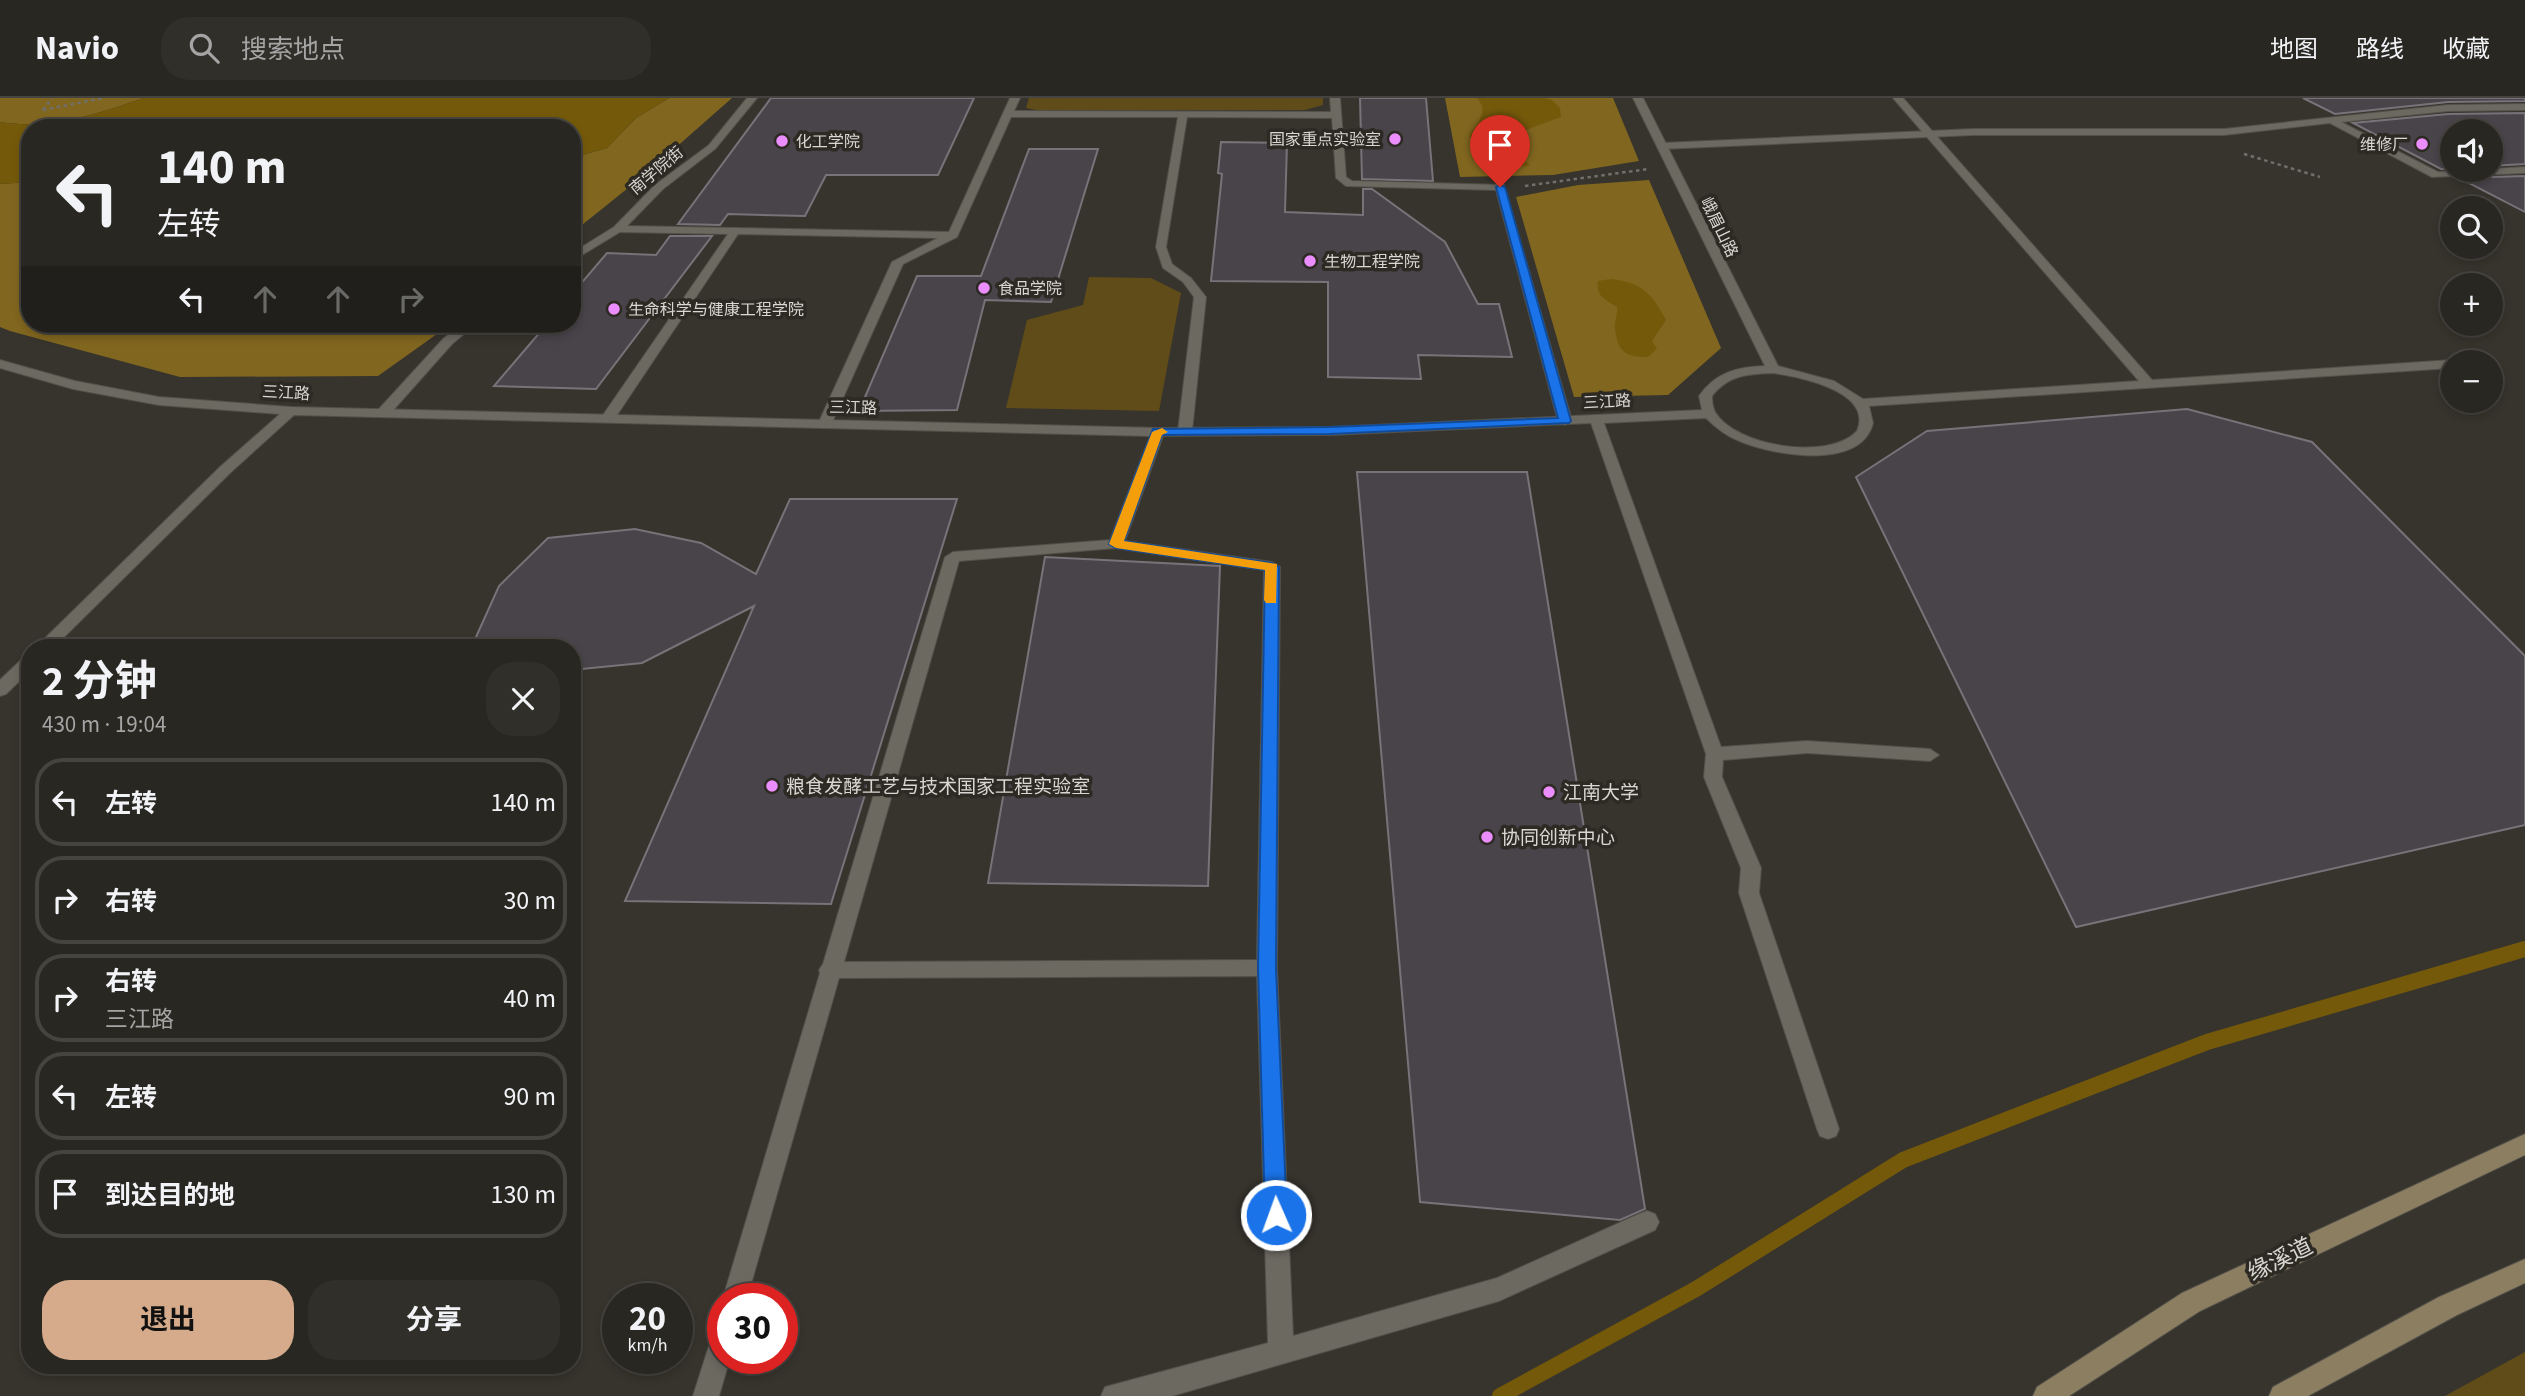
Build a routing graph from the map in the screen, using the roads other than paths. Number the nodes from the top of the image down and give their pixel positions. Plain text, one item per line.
1 (752, 98) edge
2 (1015, 98) edge
3 (1335, 98) edge
4 (1638, 98) edge
5 (1898, 98) edge
6 (2525, 107) edge
7 (1008, 114) junction
8 (1183, 115) junction
9 (1336, 115) junction
10 (2332, 121) junction
11 (1929, 134) junction
12 (1662, 146) junction
13 (2525, 170) edge
14 (618, 229) junction
15 (734, 233) junction
16 (953, 235) junction
17 (581, 252) edge
18 (458, 333) edge
19 (0, 364) edge
20 (2440, 365) edge
21 (1773, 369) junction
22 (2149, 384) junction
23 (1860, 403) junction
24 (291, 411) junction
25 (383, 413) junction
26 (1709, 414) junction
27 (608, 418) junction
28 (1596, 419) junction
29 (1565, 421) junction
30 (825, 424) junction
31 (1158, 432) junction
32 (1185, 432) junction
33 (1116, 544) junction
34 (52, 639) edge
35 (21, 670) edge
36 (0, 690) edge
37 (1716, 754) junction
38 (1930, 755) dead end
39 (1267, 968) junction
40 (829, 970) junction
41 (1828, 1129) dead end
42 (2525, 1144) edge
43 (1647, 1222) dead end
44 (2525, 1270) edge
45 (738, 1283) edge
46 (1281, 1352) junction
47 (713, 1374) edge
48 (706, 1396) edge
49 (1114, 1396) edge
50 (2046, 1396) edge
51 (2282, 1396) edge

1 - 14 street, 南学院街
2 - 7 street
3 - 9 street
4 - 12 street, 峨眉山路
5 - 11 street
6 - 10 street
7 - 8 street
7 - 16 street
8 - 9 street
8 - 32 street
9 - 29 street
10 - 11 street
10 - 13 street
11 - 12 street
11 - 22 street
12 - 21 street, 峨眉山路
14 - 15 street
14 - 17 street, 南学院街
15 - 16 street
15 - 27 street
16 - 30 street
18 - 25 street
19 - 24 street, 三江路
20 - 22 street
21 - 23 street
21 - 26 street
22 - 23 street
23 - 26 street
24 - 25 street, 三江路
24 - 34 street
25 - 27 street, 三江路
26 - 28 street, 三江路
27 - 30 street, 三江路
28 - 29 street, 三江路
28 - 37 street
29 - 32 street, 三江路
30 - 31 street, 三江路
31 - 32 street, 三江路
31 - 33 street
33 - 39 street
33 - 40 street
35 - 36 street
37 - 38 street
37 - 41 street
39 - 40 street
39 - 46 street
40 - 45 street
42 - 50 main road, 缘溪道
43 - 46 street
44 - 51 main road
46 - 49 street
47 - 48 street

